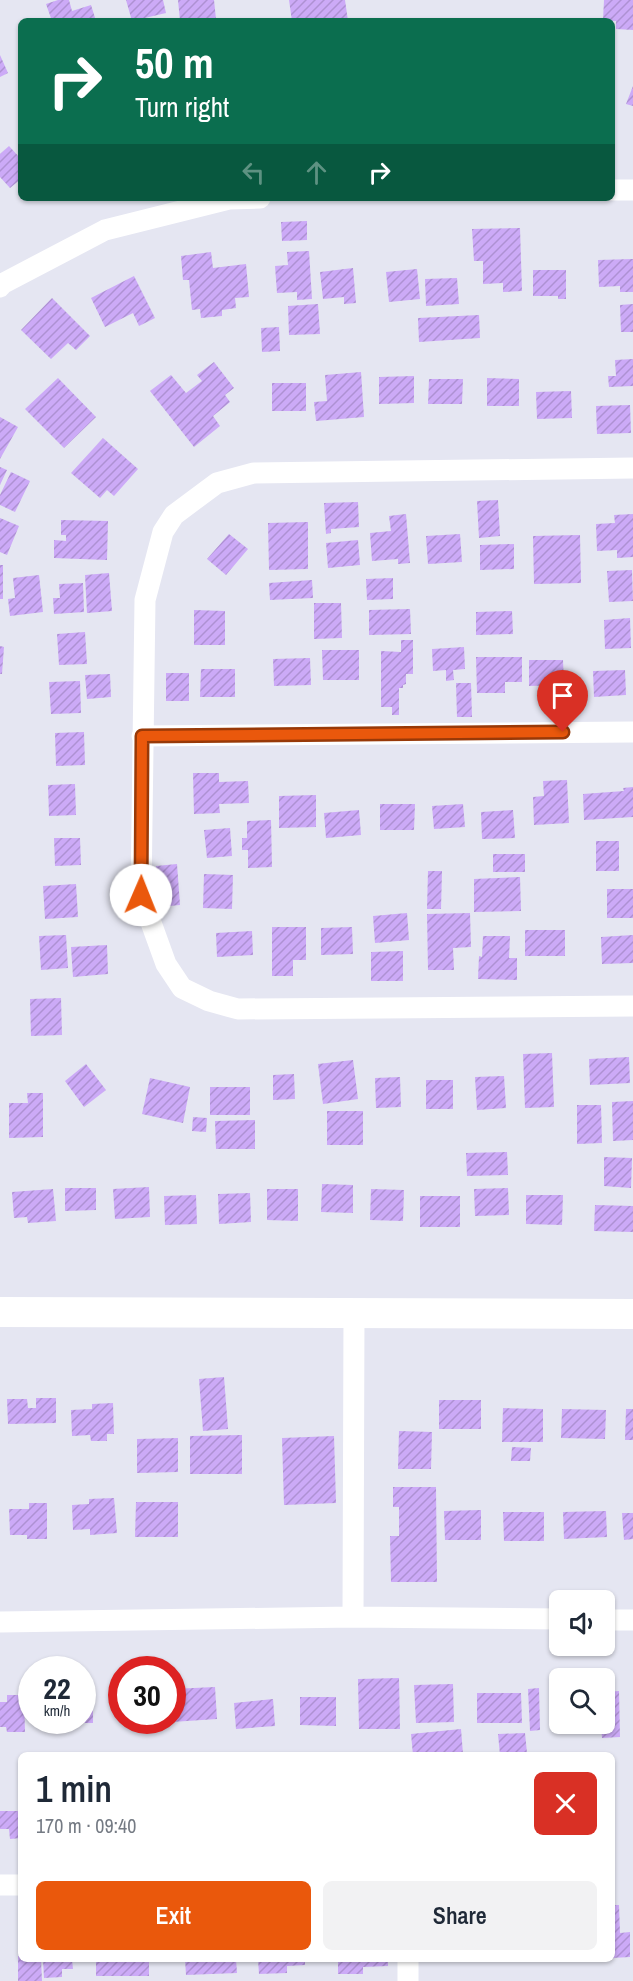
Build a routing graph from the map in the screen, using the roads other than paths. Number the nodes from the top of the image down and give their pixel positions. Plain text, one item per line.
1 (633, 189) edge
2 (615, 190) edge
3 (221, 201) edge
4 (1, 284) edge
5 (633, 468) edge
6 (633, 732) edge
7 (142, 736) junction
8 (633, 1006) edge
9 (0, 1312) edge
10 (354, 1313) junction
11 (633, 1314) edge
12 (352, 1617) junction
13 (549, 1620) edge
14 (615, 1620) edge
15 (633, 1620) edge
16 (0, 1622) edge
17 (0, 1885) edge
18 (18, 1885) edge
19 (408, 1962) edge
20 (408, 1981) edge

1 - 2 street
3 - 4 street
5 - 7 street
6 - 7 street
7 - 8 street
9 - 10 street
10 - 11 street
10 - 12 street
12 - 13 street
12 - 16 street
14 - 15 street
17 - 18 street
19 - 20 street

